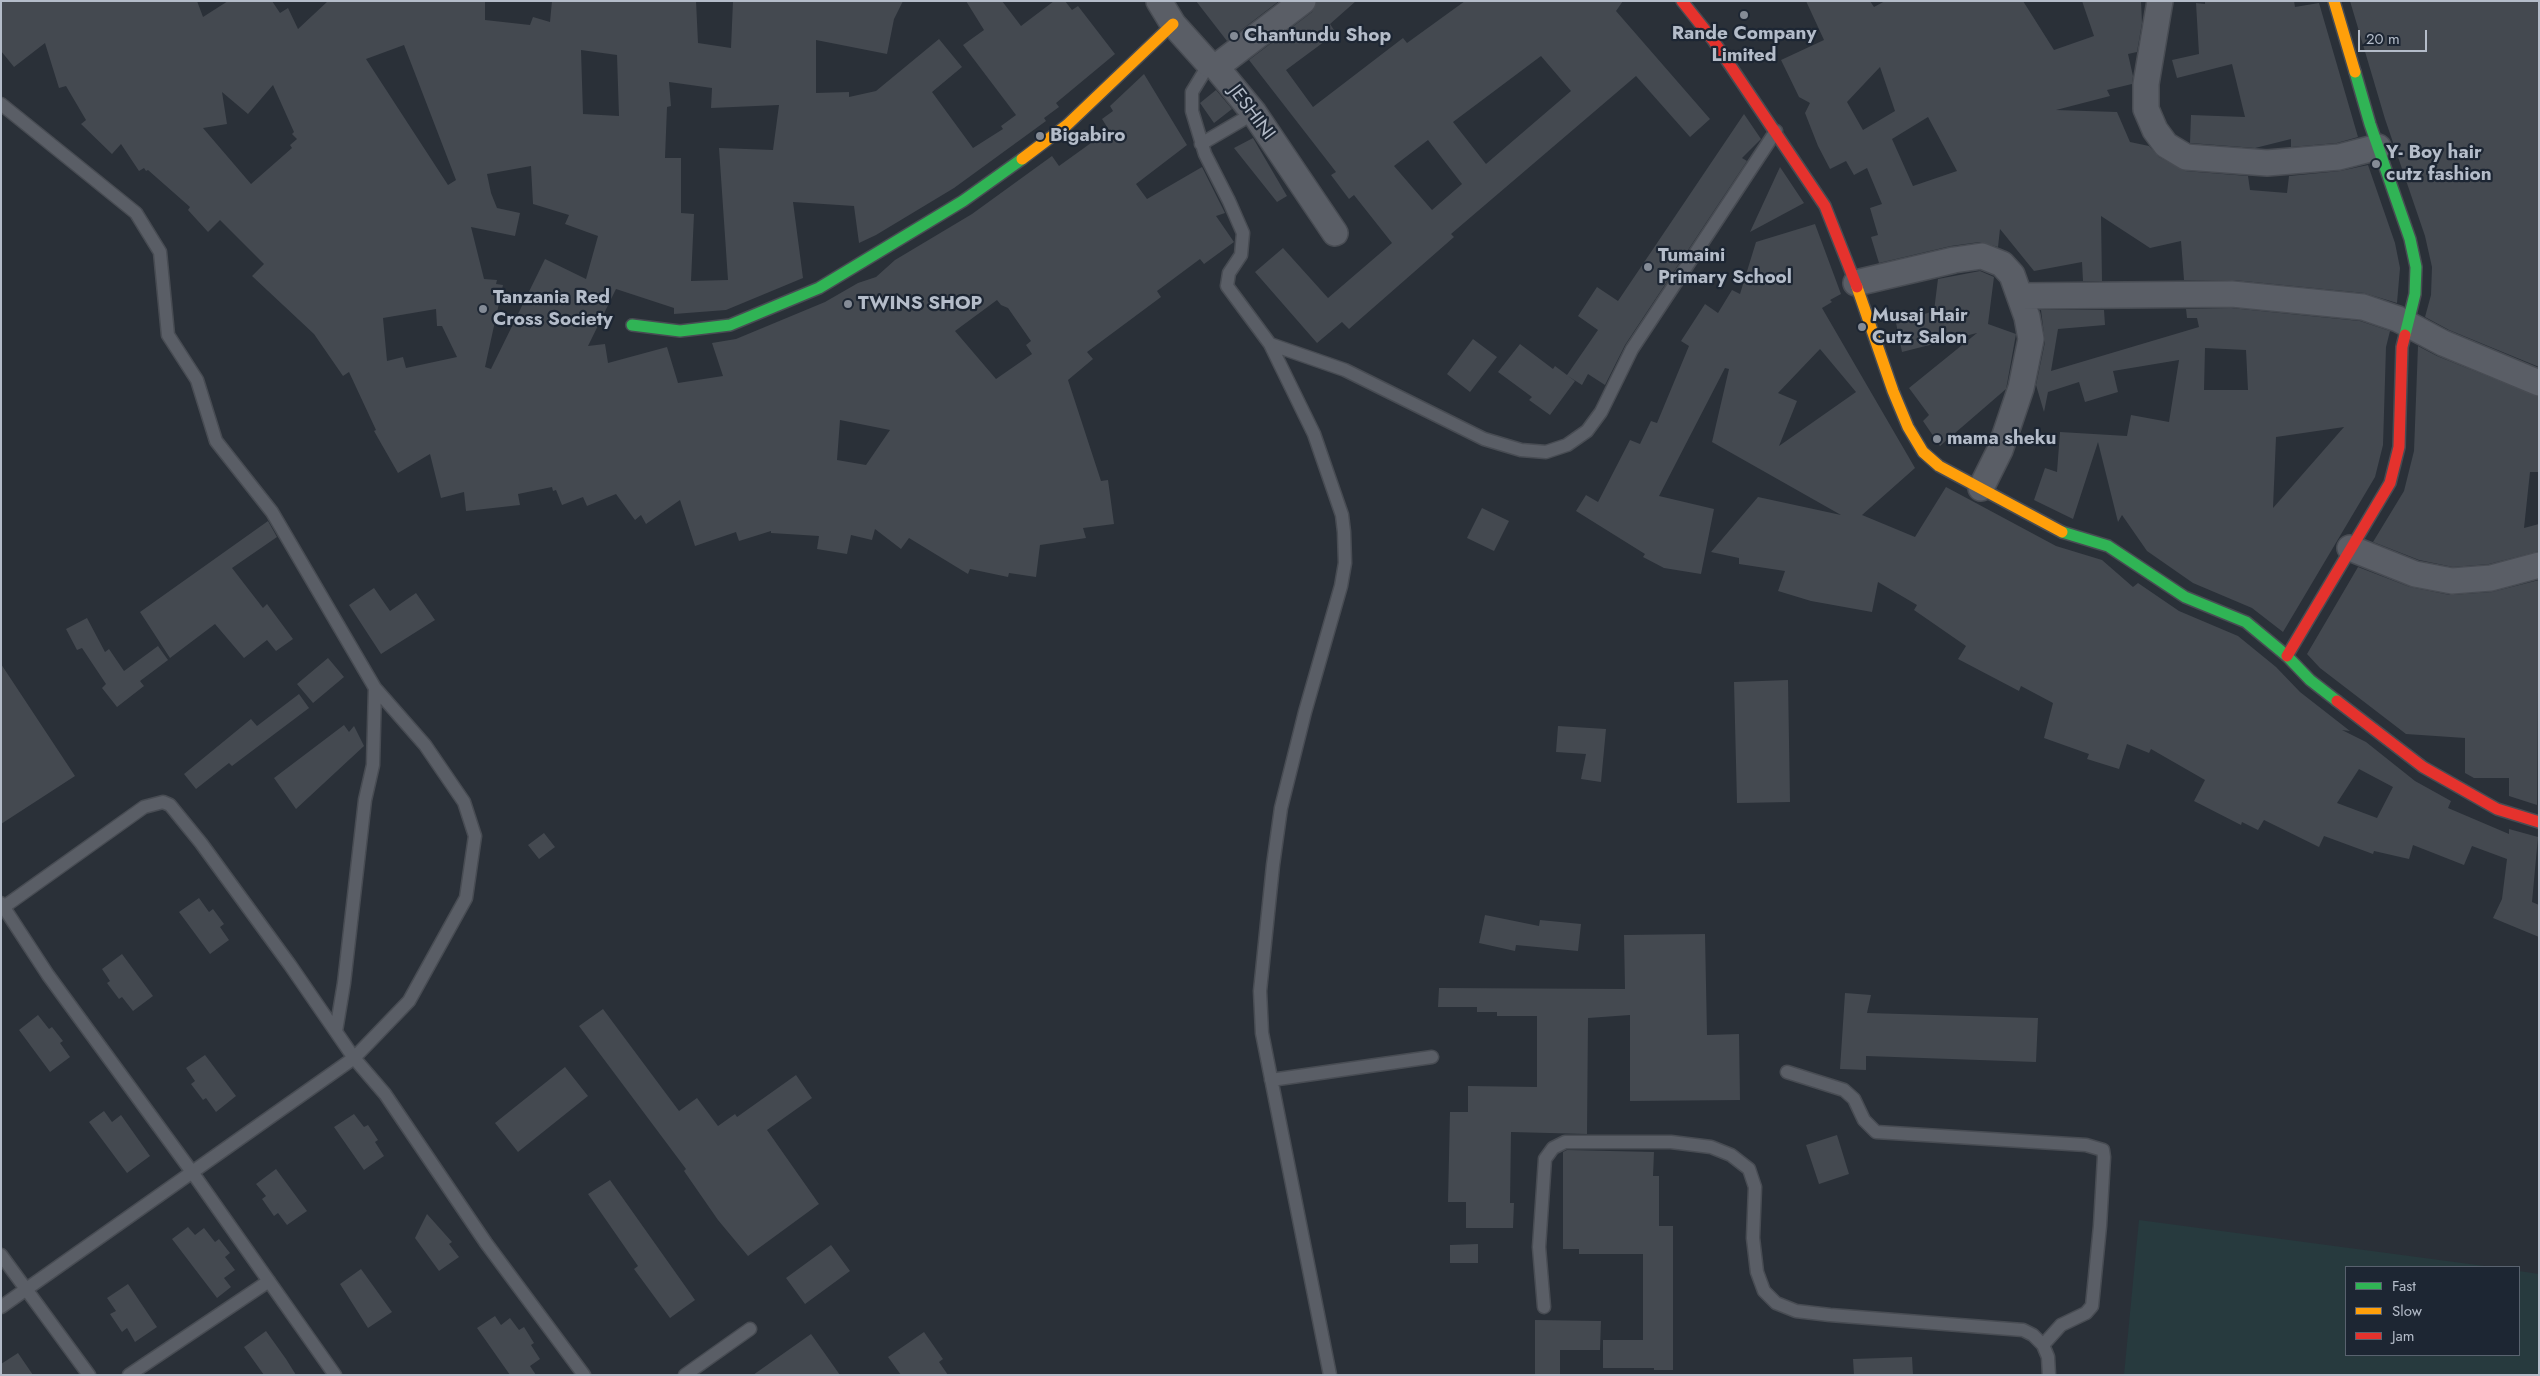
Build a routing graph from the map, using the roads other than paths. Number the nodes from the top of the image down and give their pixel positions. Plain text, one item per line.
1 (1158, 1) edge
2 (1303, 1) edge
3 (1682, 1) edge
4 (2160, 1) edge
5 (2334, 1) edge
6 (1173, 24) junction
7 (1212, 66) junction
8 (1, 104) edge
9 (1254, 113) junction
10 (1776, 131) junction
11 (1201, 144) junction
12 (2378, 147) junction
13 (1335, 233) dead end
14 (1856, 283) junction
15 (2021, 296) junction
16 (2406, 323) junction
17 (632, 325) dead end
18 (1270, 344) junction
19 (2539, 382) edge
20 (1981, 488) junction
21 (2350, 548) junction
22 (2539, 565) edge
23 (2287, 656) junction
24 (375, 688) junction
25 (2539, 822) edge
26 (2, 907) edge
27 (336, 1031) junction
28 (1432, 1057) dead end
29 (354, 1058) junction
30 (1787, 1072) dead end
31 (1271, 1080) junction
32 (192, 1172) junction
33 (1, 1255) edge
34 (269, 1281) junction
35 (26, 1289) junction
36 (1544, 1307) dead end
37 (1, 1308) edge
38 (750, 1329) dead end
39 (2043, 1345) junction
40 (333, 1374) edge
41 (89, 1375) edge
42 (130, 1375) edge
43 (584, 1375) edge
44 (685, 1375) edge
45 (1330, 1375) edge
46 (2049, 1375) edge

1 - 6 street, JESHINI
2 - 7 street
3 - 10 street
4 - 12 street
5 - 12 street
6 - 7 street, JESHINI
6 - 17 street
7 - 9 street, JESHINI
7 - 11 lane
8 - 24 lane
9 - 11 lane
9 - 13 street, JESHINI
10 - 14 street
10 - 18 lane
11 - 18 lane
12 - 16 street
14 - 15 street
14 - 20 street
15 - 16 street
15 - 20 street
16 - 19 street
16 - 21 street
18 - 31 lane
20 - 23 street
21 - 22 street
21 - 23 street
23 - 25 street
24 - 27 lane
24 - 29 lane
26 - 27 lane
26 - 32 lane
27 - 29 lane
28 - 31 lane
29 - 32 lane
29 - 43 lane
30 - 39 lane
31 - 45 lane
32 - 34 lane
32 - 35 lane
33 - 35 lane
34 - 40 lane
34 - 42 lane
35 - 37 lane
35 - 41 lane
36 - 39 lane
38 - 44 lane
39 - 46 lane

